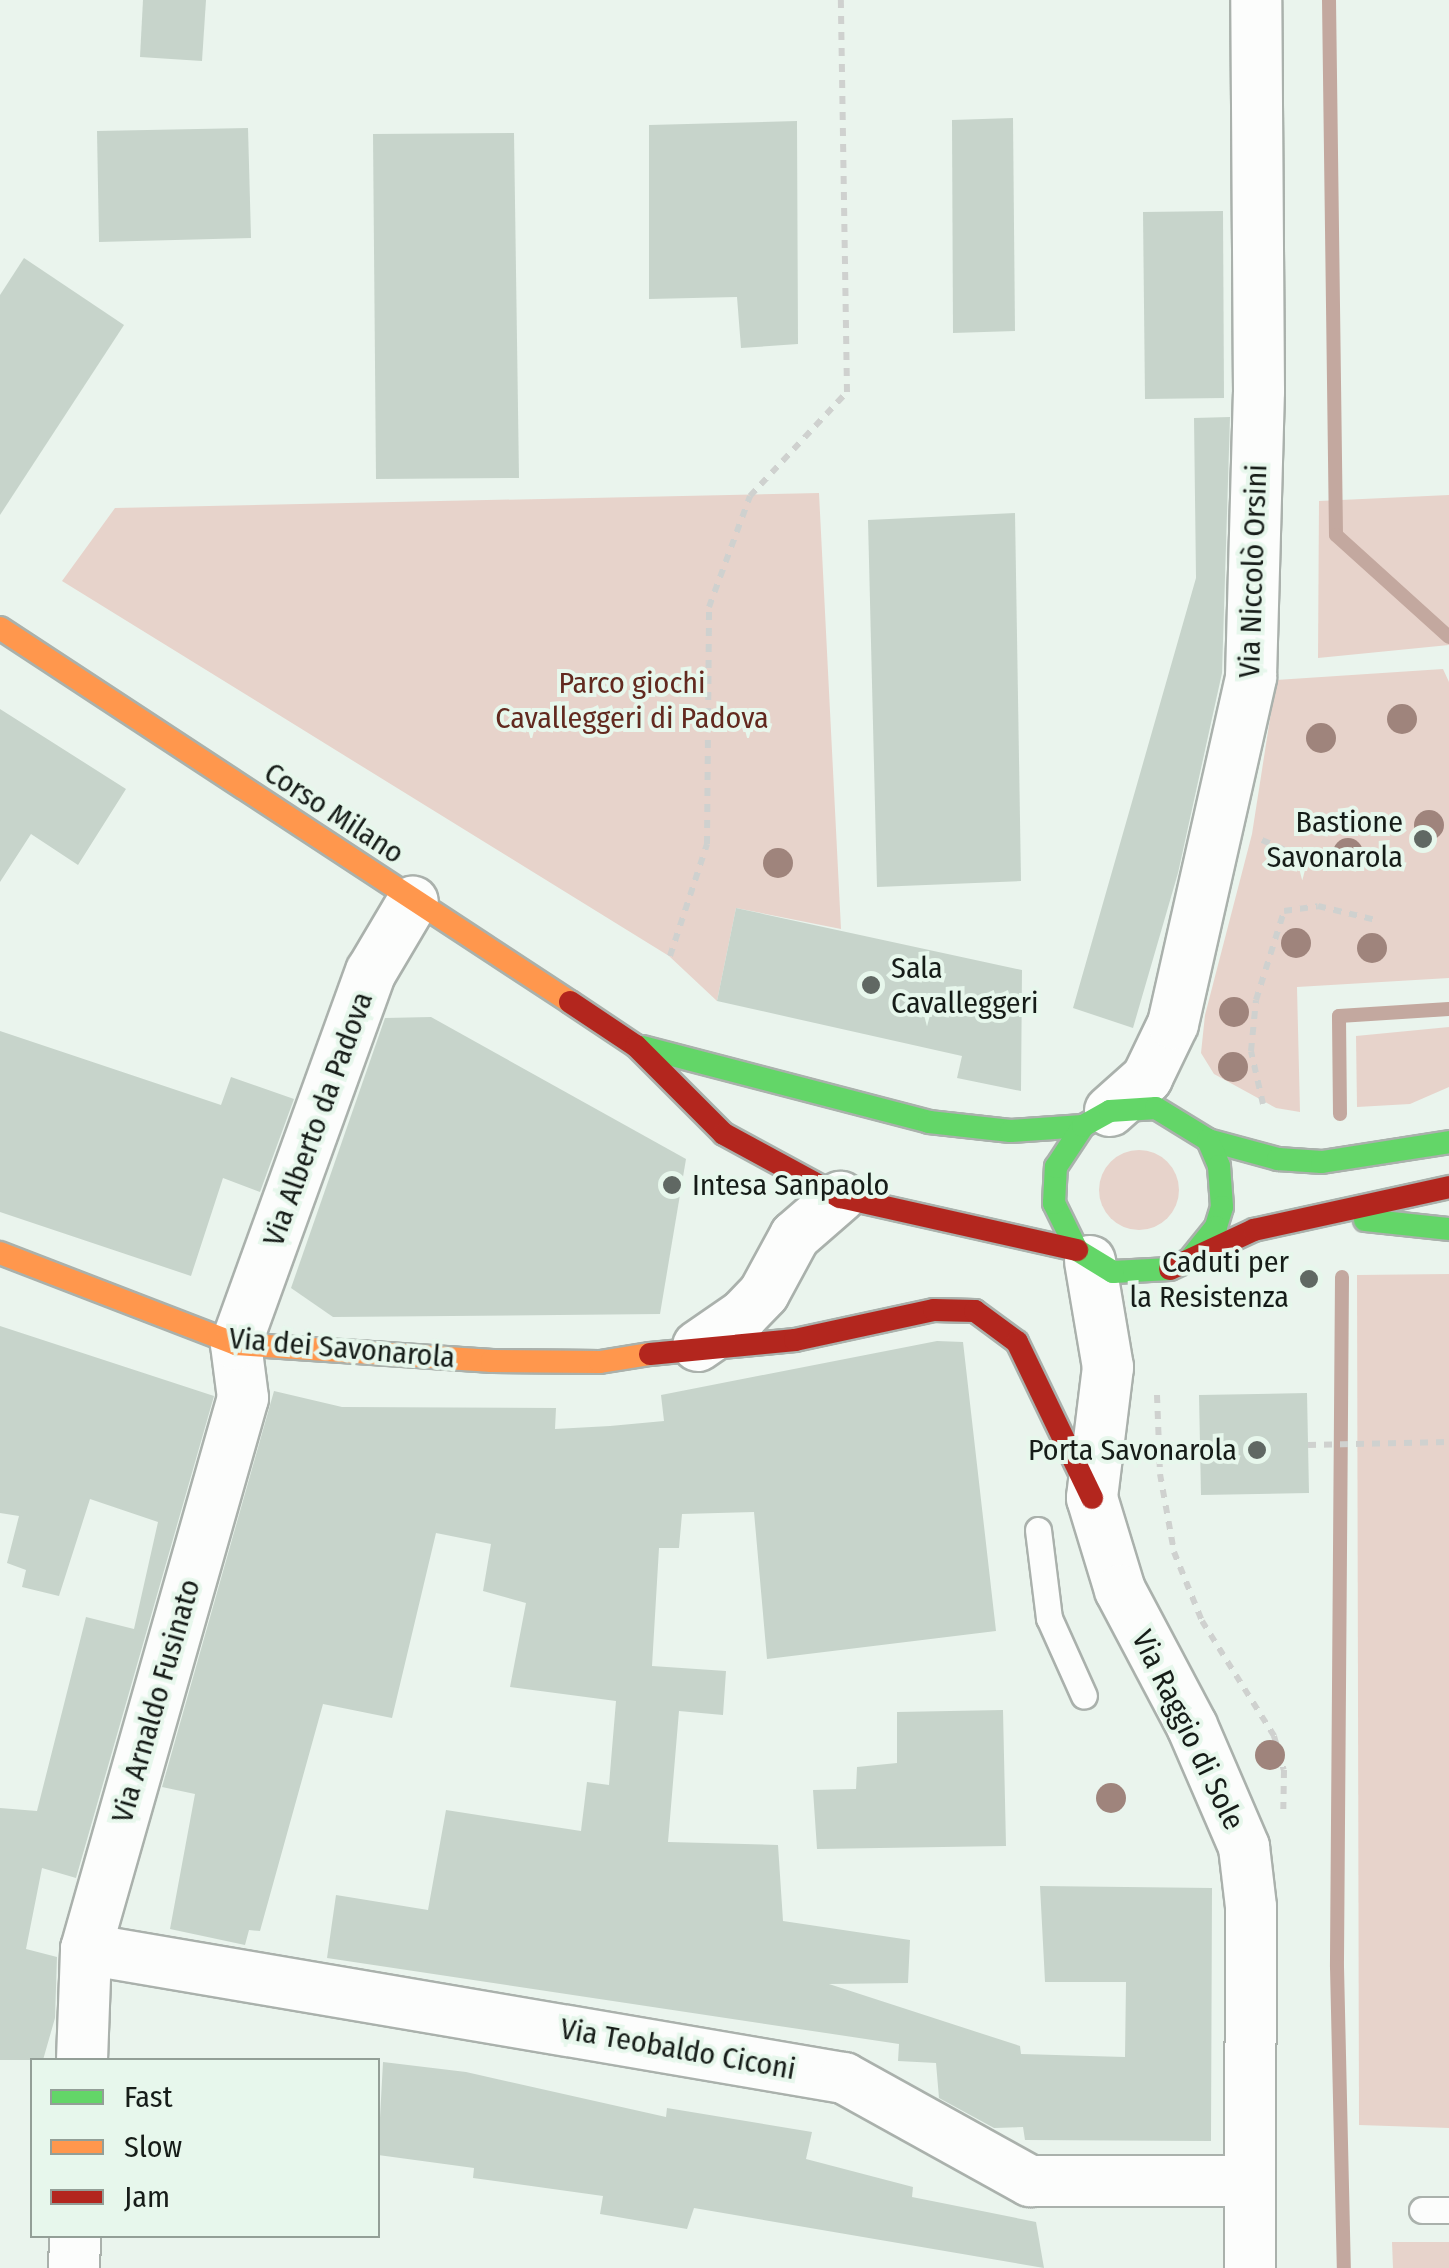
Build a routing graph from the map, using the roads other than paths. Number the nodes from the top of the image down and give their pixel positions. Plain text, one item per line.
1 (1256, 0) edge
2 (0, 628) edge
3 (413, 901) junction
4 (636, 1046) junction
5 (1097, 1118) junction
6 (1208, 1140) junction
7 (1449, 1142) edge
8 (1449, 1187) edge
9 (840, 1197) junction
10 (1337, 1216) junction
11 (1449, 1229) edge
12 (0, 1253) edge
13 (1084, 1256) junction
14 (1190, 1258) junction
15 (236, 1344) junction
16 (698, 1346) junction
17 (1092, 1498) junction
18 (1038, 1530) dead end
19 (1084, 1696) dead end
20 (86, 1948) junction
21 (82, 2058) edge
22 (1249, 2182) junction
23 (1422, 2210) dead end
24 (1449, 2210) edge
25 (75, 2238) edge
26 (74, 2268) edge
27 (1250, 2268) edge

1 - 5 street, Via Niccolò Orsini
2 - 3 street, Corso Milano
3 - 4 street, Corso Milano
3 - 15 street, Via Alberto da Padova
4 - 5 street, Corso Milano
4 - 9 street, Corso Milano
5 - 6 street
5 - 13 street
6 - 7 street
6 - 14 street
8 - 10 street
9 - 13 street, Corso Milano
9 - 16 street, Via dei Savonarola
10 - 11 street
10 - 14 street
12 - 15 street, Via dei Savonarola
13 - 14 street
13 - 17 street, Via Raggio di Sole
15 - 16 street, Via dei Savonarola
15 - 20 street, Via Arnaldo Fusinato
16 - 17 street, Via dei Savonarola
17 - 22 street, Via Raggio di Sole
18 - 19 lane
20 - 21 street, Via Arnaldo Fusinato
20 - 22 street, Via Teobaldo Ciconi
22 - 27 street, Via Raggio di Sole
23 - 24 lane
25 - 26 street

